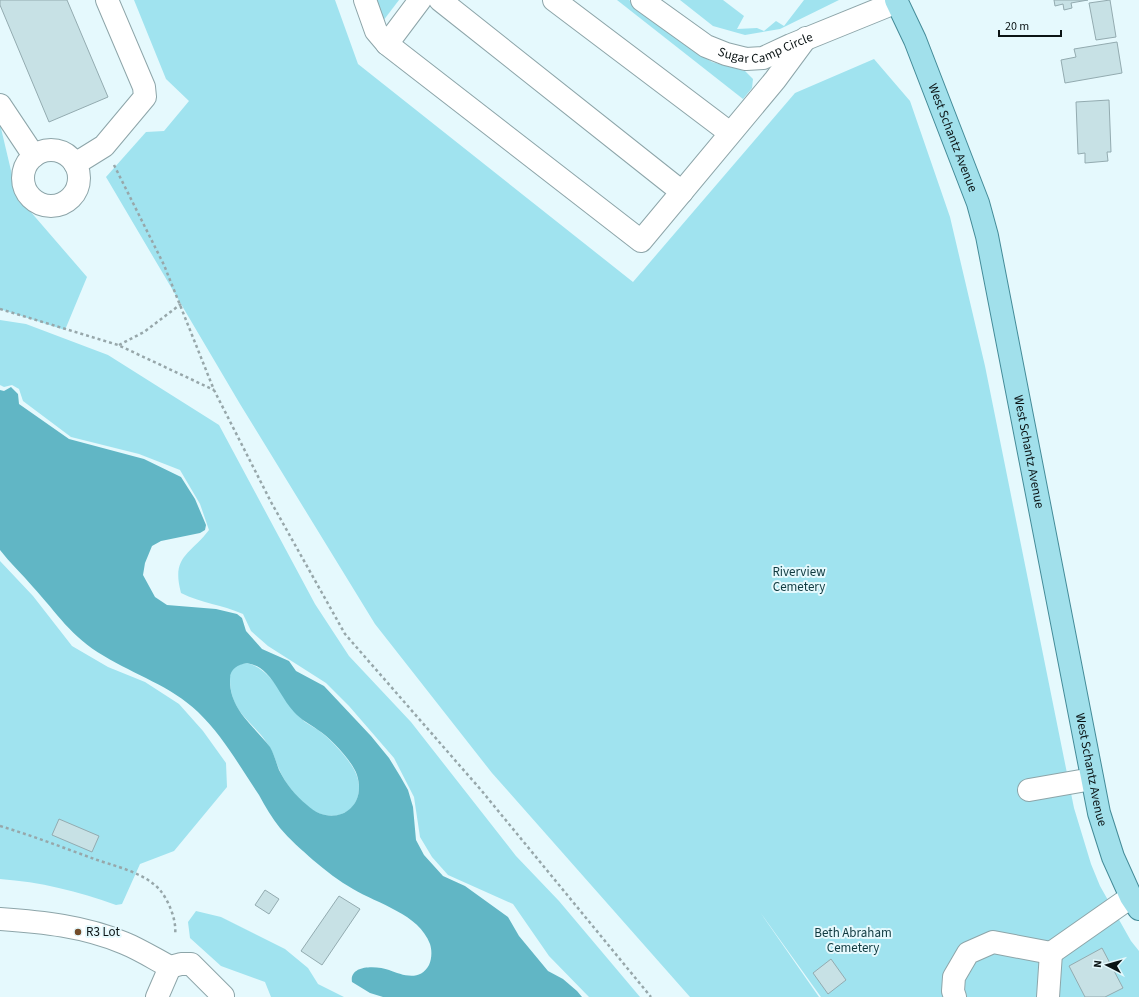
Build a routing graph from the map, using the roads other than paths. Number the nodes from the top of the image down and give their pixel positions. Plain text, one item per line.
1 (107, 0) edge
2 (364, 0) edge
3 (420, 0) edge
4 (440, 0) edge
5 (554, 0) edge
6 (642, 0) edge
7 (896, 1) edge
8 (806, 38) junction
9 (387, 44) junction
10 (0, 105) edge
11 (730, 133) junction
12 (34, 156) junction
13 (75, 164) junction
14 (682, 192) junction
15 (1092, 779) junction
16 (1029, 790) dead end
17 (1135, 903) edge
18 (0, 919) edge
19 (1051, 953) junction
20 (170, 967) junction
21 (223, 996) dead end
22 (157, 997) edge
23 (955, 997) edge
24 (1048, 997) edge

1 - 13 street
2 - 9 street
3 - 9 street
4 - 14 street
5 - 11 street
6 - 8 street, Sugar Camp Circle
7 - 8 street, Sugar Camp Circle
7 - 15 main road, West Schantz Avenue
8 - 11 street
9 - 14 street
10 - 12 street
11 - 14 street
12 - 13 street
12 - 13 street
15 - 16 street
15 - 17 main road, West Schantz Avenue
17 - 19 street
18 - 20 street
19 - 23 street
19 - 24 street
20 - 21 street
20 - 22 street

